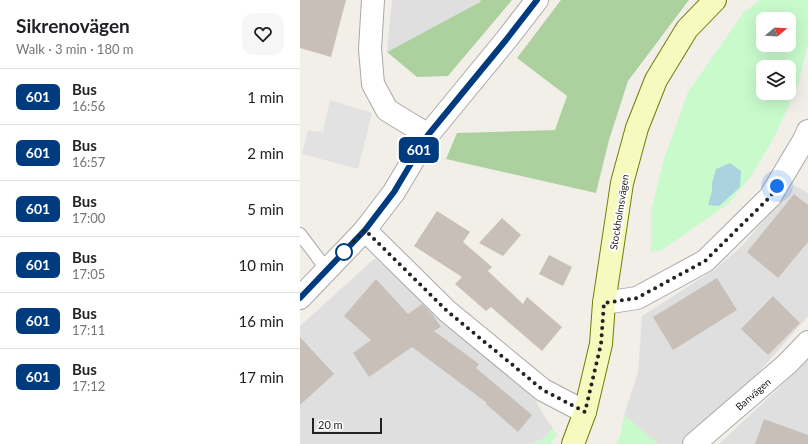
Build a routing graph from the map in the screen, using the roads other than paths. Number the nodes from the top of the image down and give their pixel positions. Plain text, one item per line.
1 (373, 0) edge
2 (537, 0) edge
3 (715, 0) edge
4 (808, 131) edge
5 (428, 135) junction
6 (365, 230) junction
7 (300, 234) edge
8 (327, 270) junction
9 (300, 298) edge
10 (604, 303) junction
11 (808, 342) edge
12 (585, 412) junction
13 (573, 444) edge
14 (694, 444) edge

1 - 5 street
2 - 5 street
3 - 10 street, Stockholmsvägen
4 - 10 street
5 - 6 street
6 - 8 street
6 - 12 street
7 - 8 lane
8 - 9 street
10 - 12 street, Stockholmsvägen
11 - 14 street, Banvägen
12 - 13 street, Stockholmsvägen

